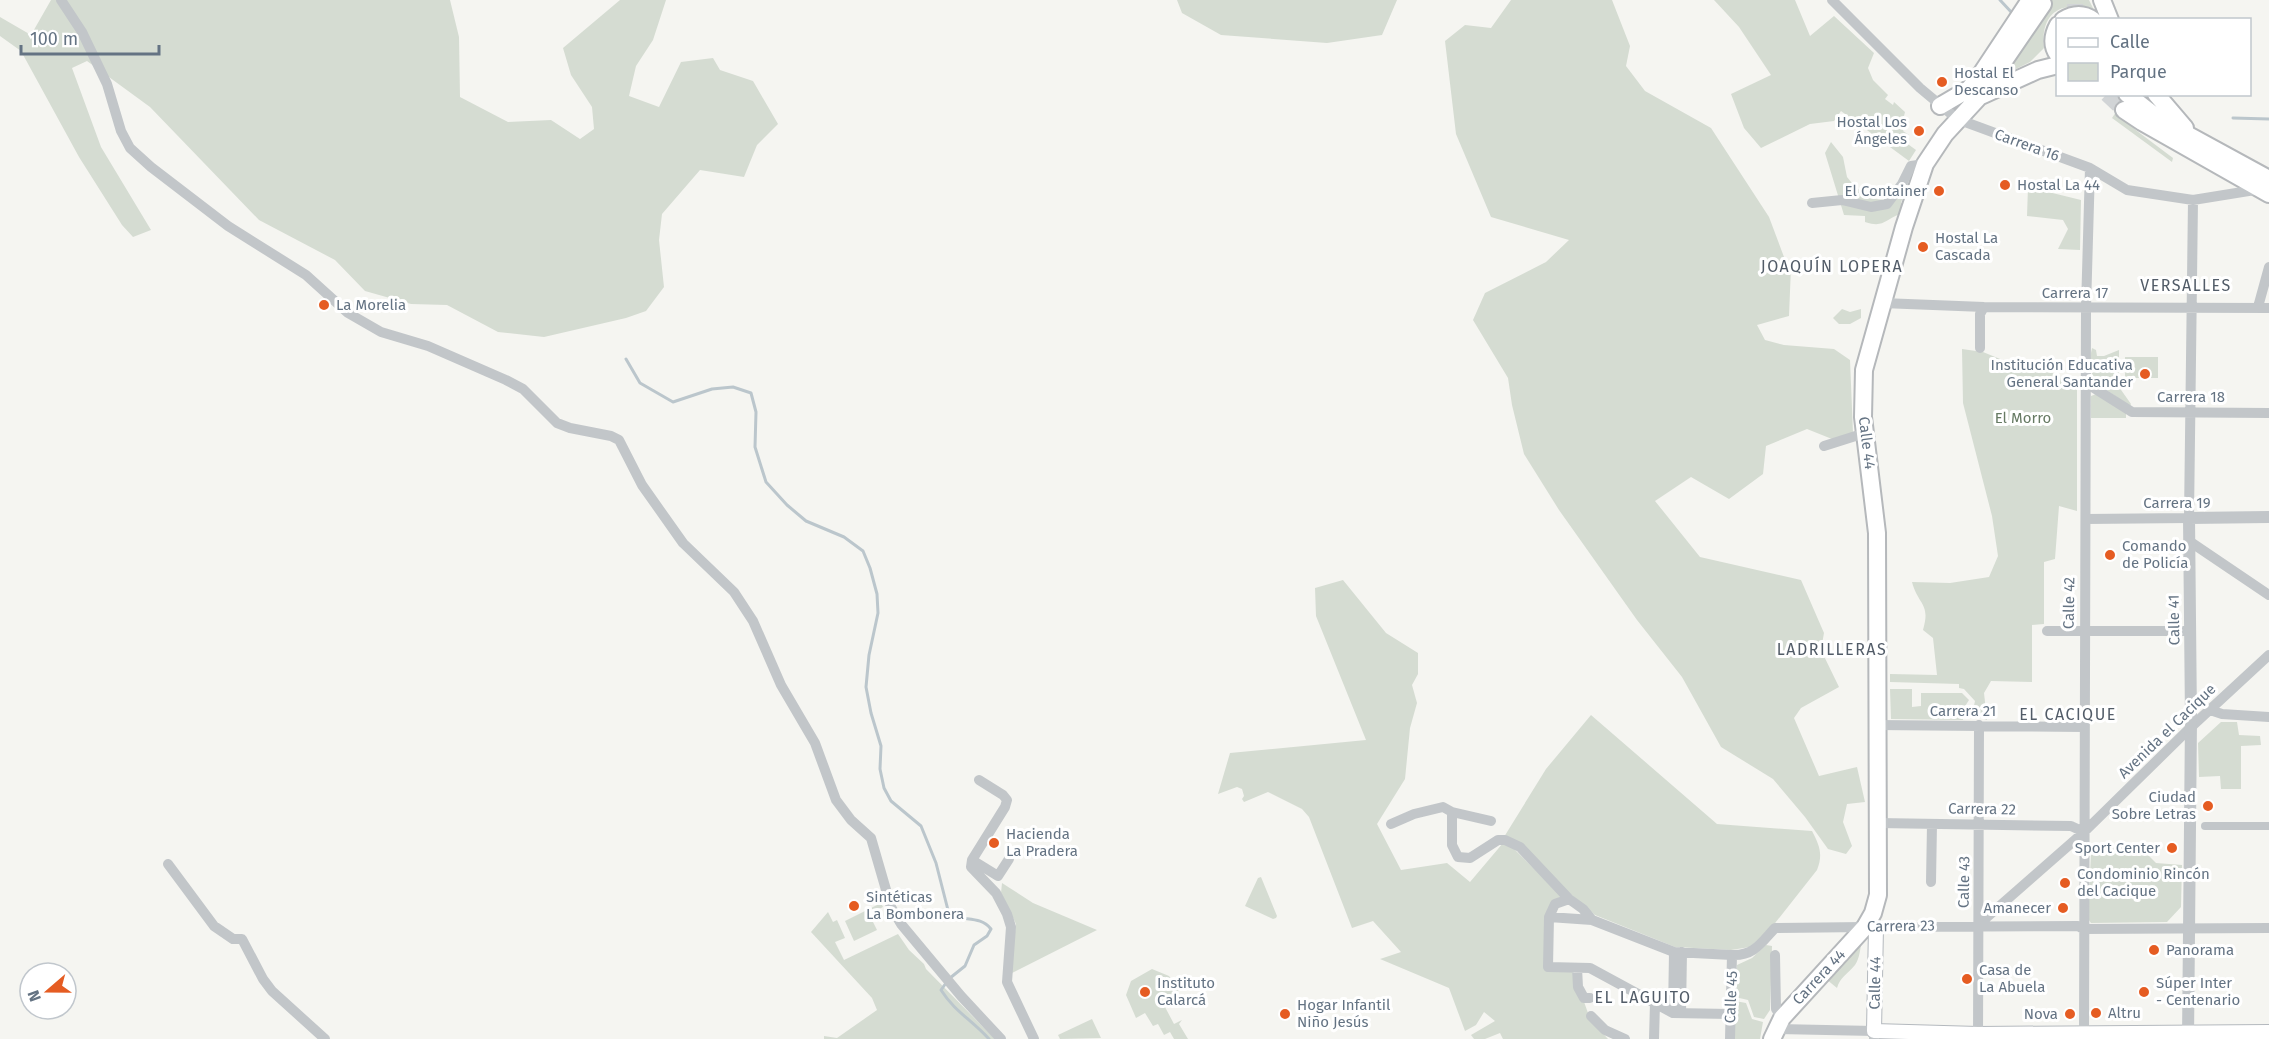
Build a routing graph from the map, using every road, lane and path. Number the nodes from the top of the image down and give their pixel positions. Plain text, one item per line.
1 (61, 0) edge
2 (1833, 0) edge
3 (2095, 0) edge
4 (2102, 0) edge
5 (2036, 2) edge
6 (2068, 18) edge
7 (2086, 18) edge
8 (2098, 18) edge
9 (2109, 18) edge
10 (2056, 31) edge
11 (2055, 50) edge
12 (2056, 66) edge
13 (2038, 70) junction
14 (1981, 74) junction
15 (1980, 96) junction
16 (2158, 96) edge
17 (2126, 102) edge
18 (1940, 106) junction
19 (1957, 119) junction
20 (2194, 137) junction
21 (1925, 164) junction
22 (2090, 168) junction
23 (2266, 187) edge
24 (2193, 200) junction
25 (1812, 203) dead end
26 (2269, 267) edge
27 (1881, 303) junction
28 (1984, 307) junction
29 (2190, 307) junction
30 (2086, 308) junction
31 (2264, 308) edge
32 (1980, 348) dead end
33 (2086, 383) junction
34 (2190, 412) junction
35 (2269, 413) edge
36 (1865, 434) junction
37 (1824, 446) dead end
38 (2269, 517) edge
39 (2189, 518) junction
40 (2086, 519) junction
41 (2189, 541) junction
42 (2269, 595) edge
43 (2047, 631) dead end
44 (2189, 631) junction
45 (2084, 632) junction
46 (2269, 655) edge
47 (2210, 710) junction
48 (2269, 717) edge
49 (1979, 725) junction
50 (1877, 726) junction
51 (2084, 727) junction
52 (2190, 728) junction
53 (979, 780) dead end
54 (1452, 812) junction
55 (1491, 821) dead end
56 (1878, 823) junction
57 (1391, 824) dead end
58 (1932, 824) junction
59 (1979, 824) junction
60 (2205, 826) dead end
61 (2269, 826) edge
62 (2084, 832) junction
63 (972, 860) junction
64 (1009, 860) dead end
65 (168, 864) dead end
66 (1931, 882) dead end
67 (1569, 898) junction
68 (1549, 917) junction
69 (1592, 920) junction
70 (1978, 925) junction
71 (1870, 927) junction
72 (2269, 928) edge
73 (2084, 929) junction
74 (2189, 929) junction
75 (1678, 952) junction
76 (1732, 955) junction
77 (1775, 956) dead end
78 (1577, 968) junction
79 (1590, 998) dead end
80 (1655, 1003) junction
81 (1677, 1013) junction
82 (1730, 1014) junction
83 (1591, 1016) dead end
84 (1777, 1029) edge
85 (2269, 1032) edge
86 (1874, 1035) edge
87 (2188, 1035) edge
88 (1978, 1036) edge
89 (2084, 1036) edge
90 (325, 1039) edge
91 (1001, 1039) edge
92 (1034, 1039) edge
93 (1625, 1039) edge
94 (1654, 1039) edge
95 (1730, 1039) edge

1 - 91 street
2 - 18 street, Carrera 16
3 - 8 highway
4 - 9 highway
5 - 14 highway
5 - 15 highway, Calle 44
6 - 7 highway
10 - 11 highway
11 - 13 highway
12 - 13 highway
13 - 15 highway
14 - 15 highway
14 - 18 highway
15 - 19 highway, Calle 44
16 - 20 highway
17 - 20 highway
17 - 23 highway
18 - 19 street, Carrera 16
19 - 21 highway, Calle 44
19 - 22 street, Carrera 16
20 - 23 highway
21 - 25 street
21 - 27 highway, Calle 44
22 - 24 street, Carrera 16
22 - 30 street, Calle 42
23 - 24 street, Carrera 16
24 - 29 street, Calle 41
26 - 31 street
27 - 28 street, Carrera 17
27 - 36 highway, Calle 44
28 - 30 street, Carrera 17
28 - 32 street
29 - 30 street, Carrera 17
29 - 31 street, Carrera 17
29 - 34 street, Calle 41
30 - 33 street, Calle 42
33 - 34 street, Carrera 18
33 - 40 street, Calle 42
34 - 35 street, Carrera 18
34 - 39 street, Calle 41
36 - 37 street
36 - 50 highway, Calle 44
38 - 39 street, Carrera 19
39 - 40 street, Carrera 19
39 - 41 street, Calle 41
40 - 45 street, Calle 42
41 - 42 street
41 - 44 street, Calle 41
43 - 45 street
44 - 45 street
44 - 52 street, Calle 41
45 - 51 street, Calle 42
46 - 47 street, Avenida el Cacique
47 - 48 street
47 - 52 street, Avenida el Cacique
49 - 50 street, Carrera 21
49 - 51 street, Carrera 21
49 - 59 street, Calle 43
50 - 56 highway, Calle 44
51 - 62 street, Calle 42
52 - 62 street, Avenida el Cacique
52 - 74 street, Calle 41
53 - 63 street
54 - 55 street
54 - 57 street
54 - 67 street
56 - 58 street, Carrera 22
56 - 71 highway, Calle 44
58 - 59 street, Carrera 22
58 - 66 street
59 - 62 street, Carrera 22
59 - 70 street, Calle 43
60 - 61 street
62 - 70 street, Avenida el Cacique
62 - 73 street, Calle 42
63 - 64 street
63 - 92 street
65 - 90 street
67 - 68 street
67 - 69 street
68 - 69 street, Carrera 23
68 - 78 street
69 - 75 street, Carrera 23
70 - 71 street, Carrera 23
70 - 73 street, Carrera 23
70 - 88 street, Calle 43
71 - 76 street, Carrera 23
71 - 84 highway, Carrera 44
71 - 86 main road, Calle 44
72 - 74 street, Carrera 23
73 - 74 street, Carrera 23
73 - 89 street, Calle 42
74 - 87 street, Calle 41
75 - 76 street, Carrera 23
75 - 81 street
76 - 82 street, Calle 45
77 - 84 street
78 - 79 street
78 - 80 street
80 - 81 street
80 - 94 street
81 - 82 street
82 - 95 street, Calle 45
83 - 93 street
84 - 86 street
85 - 87 main road
86 - 88 main road
87 - 89 main road
88 - 89 main road

